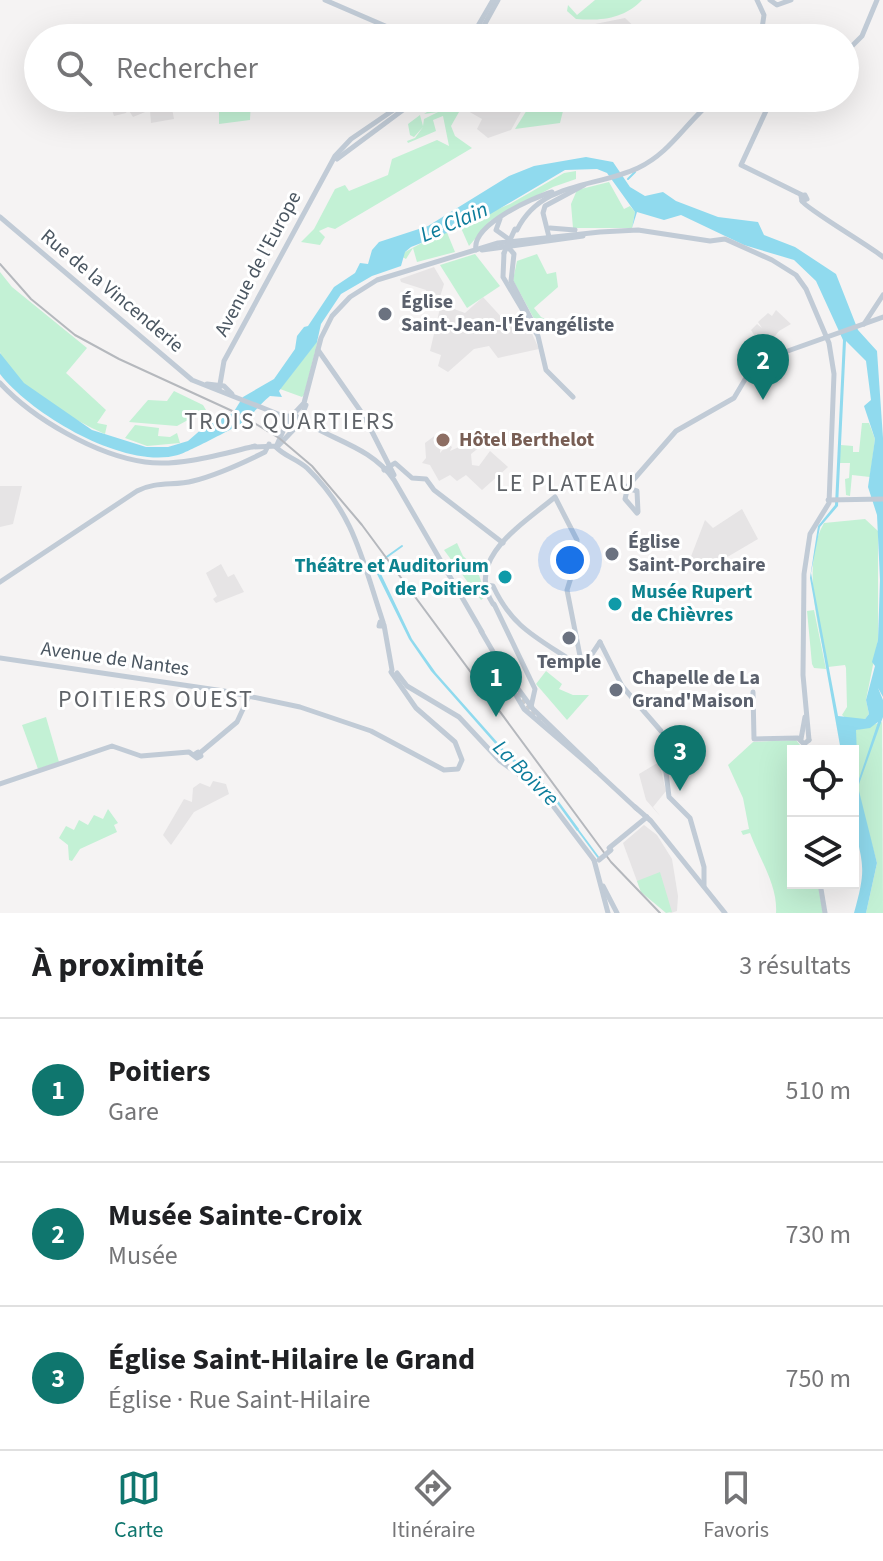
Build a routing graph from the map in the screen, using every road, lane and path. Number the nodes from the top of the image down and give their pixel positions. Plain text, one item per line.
1 (325, 0) edge
2 (495, 0) edge
3 (757, 0) edge
4 (770, 0) edge
5 (876, 0) edge
6 (790, 1) edge
7 (381, 24) edge
8 (482, 24) edge
9 (764, 24) edge
10 (859, 37) edge
11 (859, 40) edge
12 (391, 112) edge
13 (399, 112) edge
14 (701, 112) edge
15 (766, 112) edge
16 (672, 143) junction
17 (327, 172) junction
18 (570, 187) junction
19 (556, 190) junction
20 (511, 212) junction
21 (0, 217) edge
22 (548, 226) junction
23 (516, 230) junction
24 (600, 232) junction
25 (612, 232) junction
26 (568, 234) junction
27 (588, 234) junction
28 (548, 238) junction
29 (512, 241) junction
30 (500, 243) junction
31 (526, 244) junction
32 (518, 245) junction
33 (476, 250) junction
34 (505, 251) junction
35 (883, 257) edge
36 (513, 262) junction
37 (883, 295) edge
38 (883, 317) edge
39 (532, 321) junction
40 (864, 325) junction
41 (826, 339) junction
42 (319, 352) junction
43 (544, 355) junction
44 (0, 383) edge
45 (221, 386) junction
46 (573, 397) dead end
47 (270, 411) junction
48 (292, 415) junction
49 (301, 419) junction
50 (287, 423) junction
51 (296, 427) junction
52 (304, 427) junction
53 (286, 437) junction
54 (276, 445) junction
55 (389, 467) junction
56 (402, 472) junction
57 (392, 476) junction
58 (627, 488) junction
59 (883, 499) edge
60 (833, 500) junction
61 (503, 543) junction
62 (0, 582) edge
63 (496, 602) junction
64 (0, 658) edge
65 (581, 661) junction
66 (400, 682) junction
67 (514, 688) junction
68 (753, 692) dead end
69 (252, 695) junction
70 (534, 697) junction
71 (526, 700) junction
72 (531, 710) junction
73 (661, 731) dead end
74 (804, 739) junction
75 (563, 741) dead end
76 (806, 745) edge
77 (660, 761) dead end
78 (596, 771) junction
79 (0, 784) edge
80 (645, 820) junction
81 (610, 849) junction
82 (597, 859) junction
83 (600, 882) junction
84 (705, 888) junction
85 (821, 889) edge
86 (608, 913) edge
87 (617, 913) edge
88 (726, 913) edge
89 (825, 913) edge

1 - 7 main road
2 - 8 main road
3 - 9 main road
4 - 6 main road
5 - 10 main road
5 - 11 main road
12 - 17 main road, Avenue de l'Europe
13 - 17 main road, Avenue de l'Europe
14 - 16 main road
15 - 35 main road
16 - 18 main road
16 - 18 main road
17 - 45 main road, Avenue de l'Europe
18 - 19 main road
18 - 22 main road
18 - 23 main road
19 - 20 main road
19 - 23 main road
20 - 29 main road
20 - 33 main road
21 - 45 main road, Rue de la Vincenderie
22 - 26 main road
22 - 28 main road
23 - 34 main road, bridge
24 - 25 main road
24 - 26 main road
24 - 27 main road
25 - 27 main road
25 - 41 main road
26 - 27 main road
26 - 28 main road
28 - 29 main road
28 - 31 main road
29 - 30 main road
29 - 32 main road
30 - 33 main road
30 - 34 main road
31 - 32 main road
31 - 36 main road
32 - 34 main road
33 - 34 main road
33 - 42 main road
34 - 36 main road
34 - 39 main road
34 - 43 main road
36 - 39 main road
37 - 40 main road
38 - 40 main road
39 - 43 main road
40 - 41 main road
41 - 58 main road
41 - 60 main road
42 - 48 main road
42 - 49 main road
42 - 55 main road
43 - 46 main road
44 - 54 main road
45 - 47 main road
47 - 48 main road
47 - 50 main road
48 - 49 main road
48 - 50 main road
49 - 51 main road
49 - 55 main road
50 - 51 main road
50 - 54 main road
51 - 52 main road
51 - 53 main road
52 - 53 main road
52 - 55 main road
53 - 54 main road
54 - 62 main road
54 - 66 main road, Avenue de Nantes
55 - 56 main road
55 - 57 main road
56 - 57 main road
56 - 61 main road
57 - 67 main road
58 - 58 main road
59 - 60 main road
60 - 74 main road
61 - 63 main road
61 - 65 main road
63 - 65 main road
63 - 70 main road
64 - 69 main road, Avenue de Nantes
65 - 73 main road
66 - 69 main road, Avenue de Nantes
66 - 82 main road
67 - 71 main road
67 - 72 main road
68 - 74 main road
69 - 79 main road
70 - 71 main road
70 - 72 main road
71 - 72 main road
72 - 78 main road
74 - 76 main road
75 - 78 main road
77 - 84 main road
78 - 80 main road
80 - 81 main road
80 - 81 main road
80 - 84 main road
81 - 82 main road, bridge
82 - 83 main road
83 - 86 main road
83 - 87 main road
84 - 88 main road
85 - 89 main road

